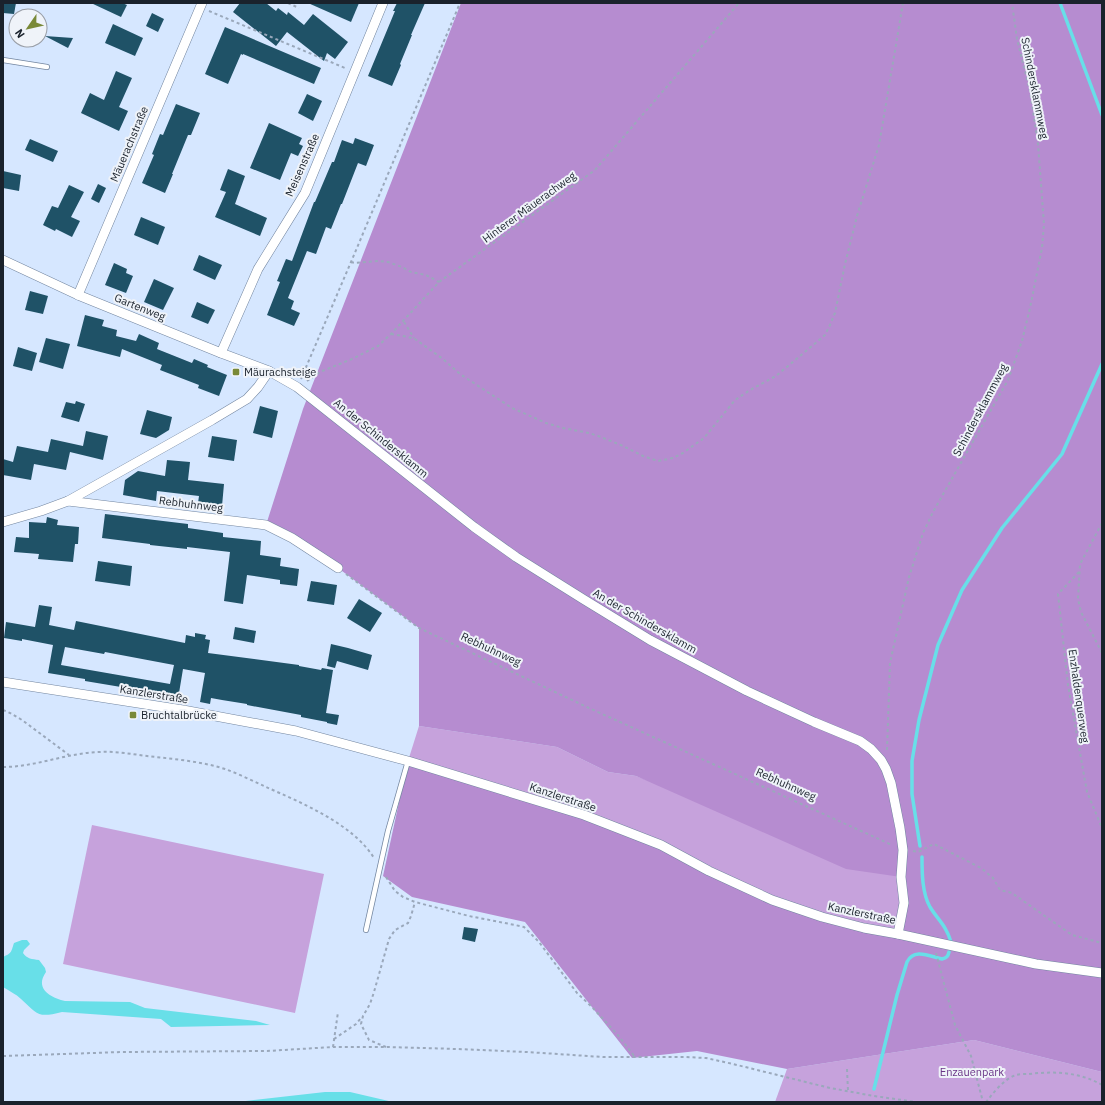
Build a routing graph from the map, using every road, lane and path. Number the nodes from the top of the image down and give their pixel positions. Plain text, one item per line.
1 (288, 3) edge
2 (383, 3) edge
3 (460, 3) edge
4 (739, 3) edge
5 (903, 3) edge
6 (1012, 3) edge
7 (201, 5) edge
8 (299, 8) dead end
9 (3, 60) edge
10 (47, 67) dead end
11 (354, 72) junction
12 (3, 260) edge
13 (351, 262) junction
14 (439, 282) junction
15 (78, 295) junction
16 (403, 321) junction
17 (391, 334) junction
18 (415, 339) junction
19 (221, 353) junction
20 (270, 371) junction
21 (297, 387) junction
22 (68, 501) junction
23 (3, 522) edge
24 (1102, 522) edge
25 (338, 568) joint
26 (1079, 572) junction
27 (1102, 653) edge
28 (3, 682) edge
29 (3, 710) edge
30 (69, 755) junction
31 (408, 761) junction
32 (3, 767) edge
33 (886, 769) junction
34 (1102, 828) edge
35 (903, 850) junction
36 (380, 867) junction
37 (415, 902) junction
38 (366, 930) dead end
39 (898, 934) junction
40 (1102, 943) edge
41 (937, 956) dead end
42 (1102, 973) edge
43 (338, 1012) dead end
44 (363, 1016) junction
45 (334, 1039) junction
46 (333, 1047) junction
47 (387, 1047) junction
48 (3, 1056) edge
49 (635, 1057) junction
50 (847, 1069) dead end
51 (1102, 1085) edge
52 (848, 1091) junction
53 (916, 1102) edge
54 (982, 1102) edge
55 (986, 1102) edge

1 - 8 path
2 - 11 street, Meisenstraße
3 - 13 path
4 - 14 path, Hinterer Mäuerachweg
5 - 18 path
6 - 33 path, Schindersklammweg
7 - 11 path
7 - 15 street, Mäuerachstraße
9 - 10 lane
11 - 19 street, Meisenstraße
12 - 15 street, Gartenweg
13 - 14 path
13 - 21 path
14 - 16 path, Hinterer Mäuerachweg
15 - 19 street, Gartenweg
16 - 17 path, Hinterer Mäuerachweg
16 - 18 path
17 - 18 path
17 - 21 path, Hinterer Mäuerachweg
19 - 20 street, Gartenweg
20 - 21 street, An der Schindersklamm
20 - 22 street
21 - 33 street, An der Schindersklamm
22 - 23 street
22 - 25 street, Rebhuhnweg
24 - 26 path
25 - 35 path, Rebhuhnweg
26 - 27 path
26 - 34 path, Enzhaldenquerweg
28 - 31 street, Kanzlerstraße
29 - 30 path
30 - 32 path
30 - 36 path
31 - 36 lane
31 - 39 street, Kanzlerstraße
33 - 35 street, An der Schindersklamm
35 - 39 street, An der Schindersklamm
35 - 40 path
36 - 37 path
36 - 38 lane
37 - 44 path
37 - 49 path
39 - 42 street, Kanzlerstraße
41 - 54 path
43 - 45 path
44 - 45 path
44 - 47 path
45 - 46 path
46 - 47 path
46 - 48 path
47 - 49 path
49 - 52 path
50 - 52 path
51 - 55 path
52 - 53 path

